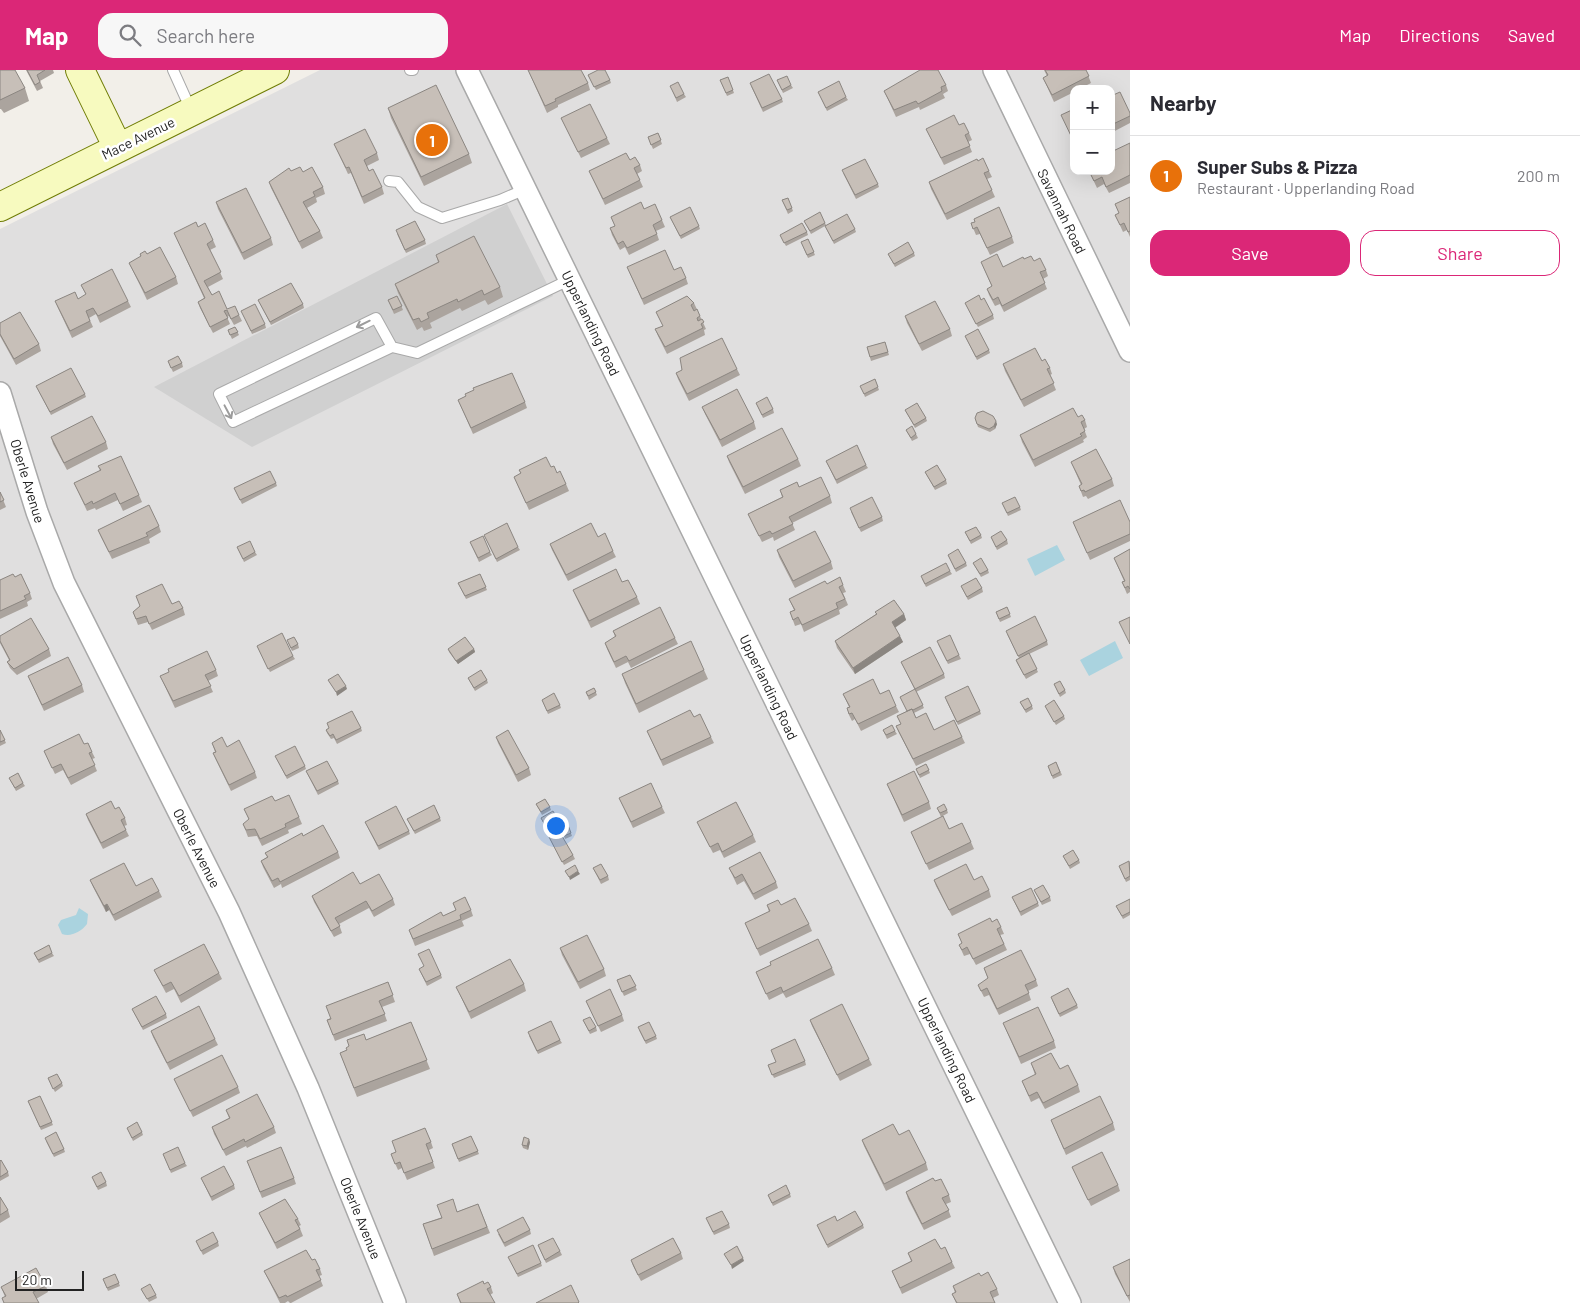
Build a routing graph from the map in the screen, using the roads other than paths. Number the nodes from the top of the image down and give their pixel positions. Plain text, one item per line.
1 (173, 70) edge
2 (275, 70) edge
3 (467, 70) edge
4 (994, 70) edge
5 (83, 71) edge
6 (192, 112) junction
7 (118, 148) junction
8 (389, 181) dead end
9 (526, 189) junction
10 (0, 207) edge
11 (570, 280) junction
12 (392, 347) junction
13 (1130, 351) edge
14 (0, 394) edge
15 (396, 1303) edge
16 (1070, 1303) edge

1 - 6 lane
2 - 6 main road, Mace Avenue
3 - 9 street, Upperlanding Road
4 - 13 street, Savannah Road
5 - 7 main road
6 - 7 main road, Mace Avenue
7 - 10 main road, Mace Avenue
8 - 9 lane
9 - 11 street, Upperlanding Road
11 - 12 lane
11 - 16 street, Upperlanding Road
12 -> 12 lane
14 - 15 street, Oberle Avenue

